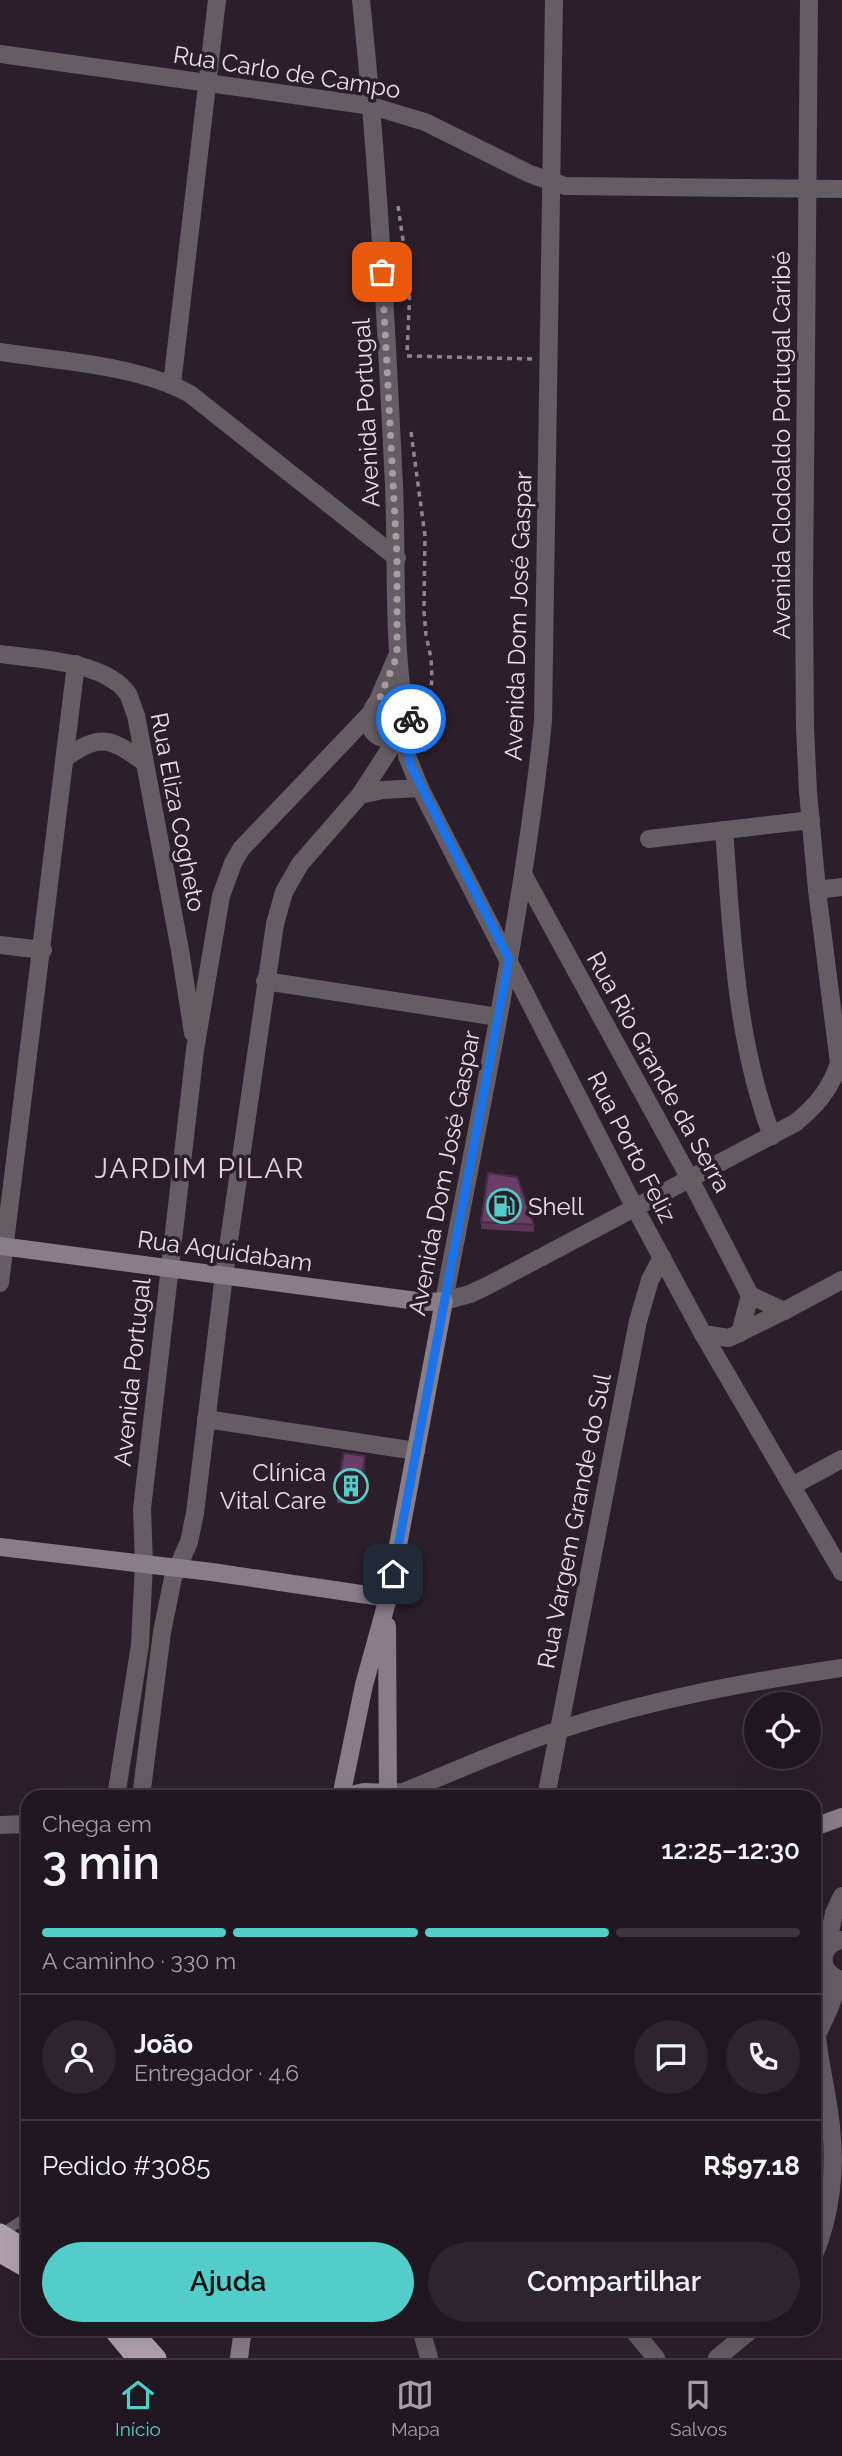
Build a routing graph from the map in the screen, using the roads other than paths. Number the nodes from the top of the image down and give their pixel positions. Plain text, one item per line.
1 (217, 0) edge
2 (361, 0) edge
3 (554, 0) edge
4 (808, 0) edge
5 (0, 54) edge
6 (209, 83) junction
7 (372, 106) junction
8 (552, 182) junction
9 (807, 189) junction
10 (842, 189) edge
11 (0, 352) edge
12 (172, 384) junction
13 (397, 558) junction
14 (0, 654) edge
15 (397, 656) junction
16 (76, 664) junction
17 (403, 702) junction
18 (374, 707) junction
19 (401, 735) junction
20 (65, 758) junction
21 (145, 763) junction
22 (420, 788) junction
23 (360, 794) junction
24 (811, 820) junction
25 (724, 830) junction
26 (649, 839) dead end
27 (523, 874) junction
28 (842, 887) edge
29 (817, 890) junction
30 (0, 945) edge
31 (43, 950) junction
32 (180, 950) junction
33 (509, 959) junction
34 (209, 965) junction
35 (265, 981) junction
36 (498, 1017) junction
37 (195, 1050) junction
38 (840, 1053) edge
39 (772, 1136) junction
40 (690, 1179) junction
41 (635, 1208) junction
42 (2, 1247) edge
43 (662, 1257) junction
44 (168, 1267) junction
45 (224, 1275) junction
46 (842, 1280) edge
47 (0, 1283) edge
48 (750, 1295) junction
49 (444, 1301) junction
50 (784, 1311) junction
51 (703, 1334) junction
52 (735, 1336) junction
53 (725, 1374) junction
54 (206, 1419) junction
55 (416, 1451) junction
56 (842, 1459) edge
57 (792, 1486) junction
58 (0, 1547) edge
59 (144, 1563) junction
60 (177, 1567) junction
61 (842, 1572) edge
62 (388, 1598) junction
63 (842, 1668) edge
64 (559, 1730) junction
65 (117, 1790) edge
66 (142, 1790) edge
67 (342, 1790) edge
68 (388, 1790) edge
69 (408, 1790) edge
70 (547, 1790) edge
71 (842, 1817) edge
72 (21, 1824) edge
73 (821, 1824) edge
74 (0, 1825) edge
75 (842, 1896) edge
76 (834, 1944) edge
77 (824, 1967) junction
78 (821, 1978) edge
79 (841, 1980) edge
80 (821, 2026) edge
81 (821, 2061) edge
82 (21, 2228) edge
83 (821, 2233) edge
84 (10, 2247) edge
85 (117, 2336) edge
86 (137, 2336) edge
87 (423, 2336) edge
88 (638, 2336) edge
89 (744, 2336) edge
90 (241, 2343) edge
91 (655, 2357) edge
92 (136, 2358) edge
93 (157, 2358) edge
94 (229, 2358) edge
95 (429, 2358) edge
96 (717, 2358) edge

1 - 6 street
2 - 7 street, Avenida Portugal
3 - 8 street, Avenida Dom José Gaspar
4 - 9 street, Avenida Clodoaldo Portugal Caribé
5 - 6 street, Rua Carlo de Campo
6 - 7 street, Rua Carlo de Campo
6 - 12 street
7 - 8 street, Rua Carlo de Campo
7 - 13 street, Avenida Portugal
8 - 9 street, Rua Carlo de Campo
8 - 27 street, Avenida Dom José Gaspar
9 - 10 street, Rua Carlo de Campo
9 - 24 street, Avenida Clodoaldo Portugal Caribé
11 - 12 street
12 - 13 street
13 - 15 street, Avenida Portugal
14 - 16 street, Rua Eliza Cogheto
15 - 17 street, Avenida Portugal
15 - 18 street, Avenida Portugal
16 - 20 street
16 - 21 street, Rua Eliza Cogheto
17 - 18 street
17 - 19 street
18 - 19 street
18 - 34 street, Avenida Portugal
19 - 22 street, Rua Porto Feliz
19 - 23 street
20 - 21 street
20 - 31 street
21 - 32 street, Rua Eliza Cogheto
22 - 23 street
22 - 33 street, Rua Porto Feliz
23 - 35 street
24 - 25 street
24 - 29 street, Avenida Clodoaldo Portugal Caribé
25 - 26 street
25 - 39 street
27 - 33 street, Avenida Dom José Gaspar
27 - 40 street, Rua Rio Grande da Serra
28 - 29 street
29 - 38 street, Avenida Clodoaldo Portugal Caribé
30 - 31 street
31 - 42 street
32 - 34 street, Rua Eliza Cogheto
32 - 37 street, Rua Eliza Cogheto
33 - 36 street, Avenida Dom José Gaspar
33 - 41 street, Rua Porto Feliz
34 - 37 street, Avenida Portugal
35 - 36 street
35 - 45 street
36 - 49 street, Avenida Dom José Gaspar
37 - 44 street, Avenida Portugal
38 - 39 street
39 - 40 street
40 - 41 street
40 - 48 street, Rua Rio Grande da Serra
41 - 43 street, Rua Porto Feliz
41 - 49 street
42 - 44 main road, Rua Aquidabam
42 - 47 street
43 - 51 street, Rua Porto Feliz
43 - 64 street, Rua Vargem Grande do Sul
44 - 45 main road, Rua Aquidabam
44 - 59 street, Avenida Portugal
45 - 49 main road, Rua Aquidabam
45 - 54 street
46 - 50 street
48 - 50 street
48 - 52 street
49 - 55 main road, Avenida Dom José Gaspar
50 - 52 street
51 - 52 street
51 - 53 street, Rua Porto Feliz
52 - 53 street
53 - 57 street, Rua Porto Feliz
54 - 55 street
54 - 60 street
55 - 62 main road, Avenida Dom José Gaspar
56 - 57 street
57 - 61 street, Rua Porto Feliz
58 - 59 main road
59 - 60 main road
59 - 65 street, Avenida Portugal
60 - 62 main road
60 - 66 street
62 - 67 main road
62 - 68 main road
63 - 64 street
64 - 69 street
64 - 70 street, Rua Vargem Grande do Sul
71 - 73 main road
72 - 74 street
75 - 76 street
76 - 77 street
77 - 78 street
77 - 79 street
79 - 80 street
81 - 83 street
82 - 84 lane
85 - 92 highway
86 - 93 highway
87 - 95 street
88 - 91 street
89 - 96 street
90 - 94 main road

